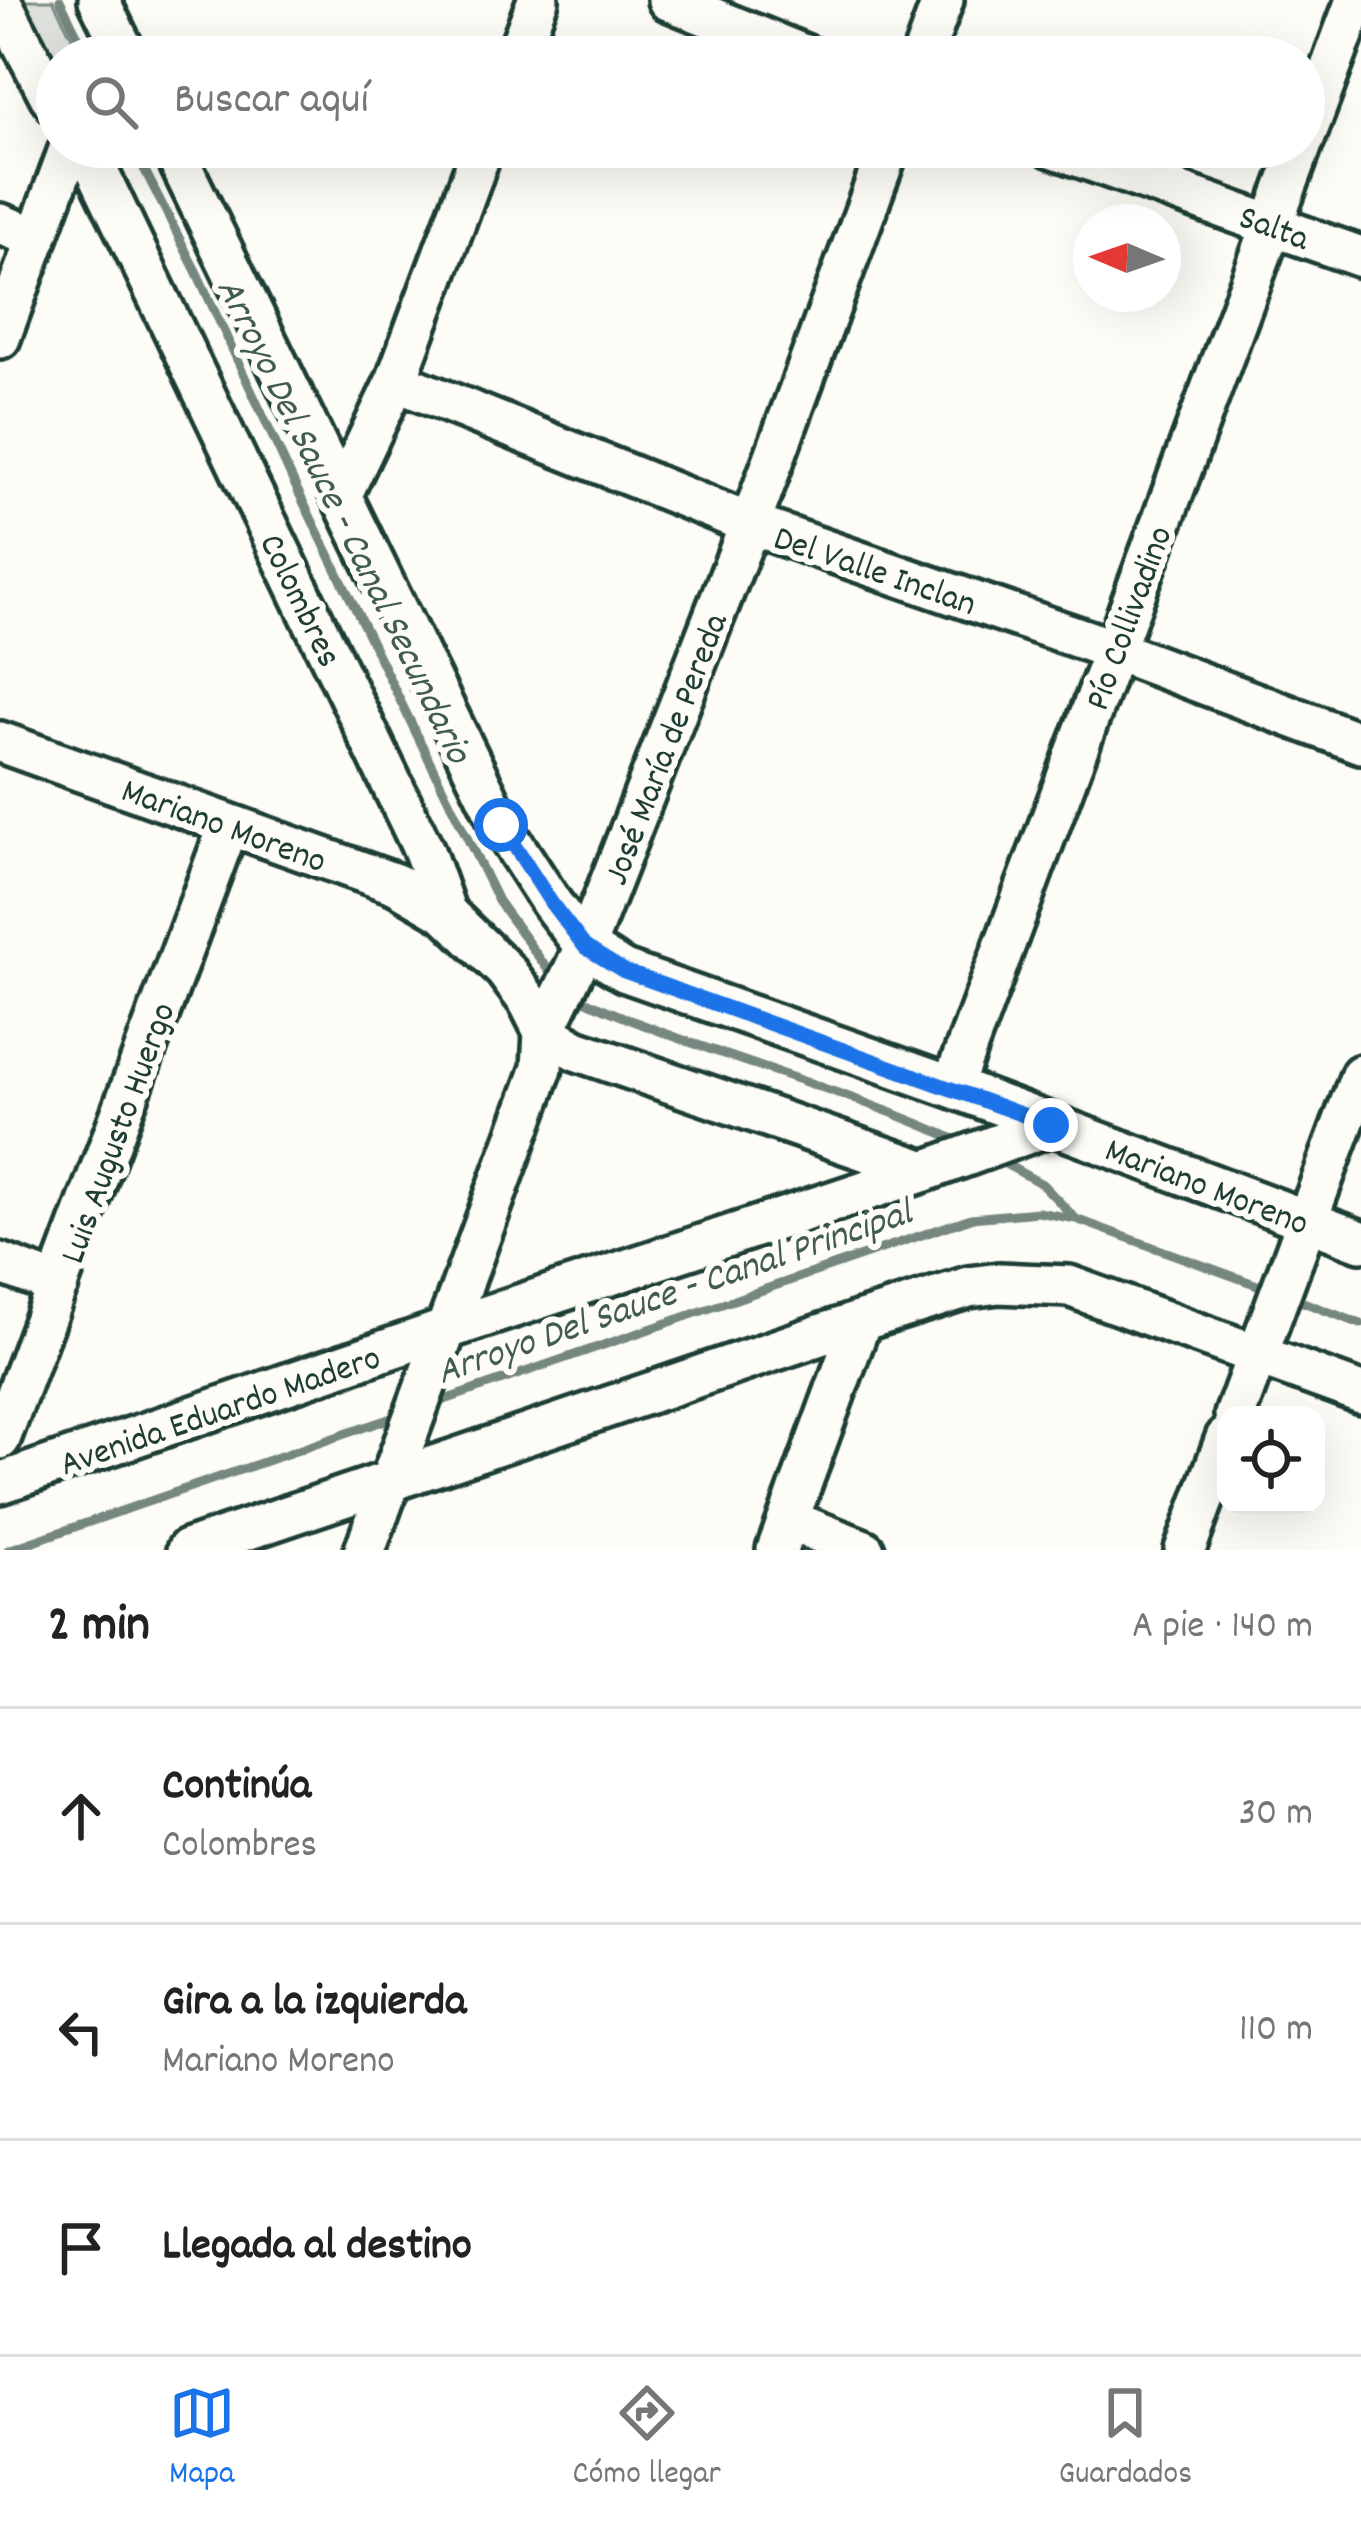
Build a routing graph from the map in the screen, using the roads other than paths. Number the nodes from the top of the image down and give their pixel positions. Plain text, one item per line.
1 (0, 0) edge
2 (538, 0) edge
3 (668, 0) edge
4 (943, 0) edge
5 (1356, 0) edge
6 (524, 36) edge
7 (757, 36) edge
8 (930, 36) edge
9 (36, 69) edge
10 (1325, 84) edge
11 (62, 168) edge
12 (96, 168) edge
13 (182, 168) edge
14 (475, 168) edge
15 (881, 168) edge
16 (1112, 168) edge
17 (1294, 168) edge
18 (0, 224) edge
19 (1273, 224) junction
20 (37, 238) junction
21 (1361, 257) edge
22 (0, 338) edge
23 (396, 381) junction
24 (342, 494) junction
25 (750, 524) junction
26 (1114, 650) junction
27 (0, 742) edge
28 (1361, 743) edge
29 (229, 825) junction
30 (446, 913) junction
31 (585, 947) junction
32 (544, 1032) junction
33 (1361, 1075) edge
34 (952, 1088) junction
35 (1051, 1125) junction
36 (925, 1172) junction
37 (1307, 1221) junction
38 (1361, 1241) edge
39 (0, 1264) edge
40 (58, 1285) junction
41 (861, 1321) junction
42 (447, 1329) junction
43 (1258, 1353) junction
44 (1361, 1393) edge
45 (1238, 1406) edge
46 (0, 1439) edge
47 (1217, 1462) edge
48 (391, 1480) junction
49 (0, 1483) edge
50 (782, 1535) edge
51 (187, 1550) edge
52 (365, 1550) edge
53 (864, 1550) edge
54 (1184, 1550) edge

1 - 9 street
2 - 6 street
3 - 7 street
4 - 8 street
5 - 10 street, Pío Collivadino
11 - 20 street
12 - 30 street, Colombres
13 - 24 street
14 - 23 street
15 - 25 street, José María de Pereda
16 - 19 street, Salta
17 - 19 street, Pío Collivadino
18 - 20 street
19 - 21 street, Salta
19 - 26 street, Pío Collivadino
20 - 22 street
23 - 24 street
23 - 25 street, Del Valle Inclan
24 - 31 street
25 - 26 street, Del Valle Inclan
25 - 31 street, José María de Pereda
26 - 28 street, Del Valle Inclan
26 - 34 street, Pío Collivadino
27 - 29 street, Mariano Moreno
29 - 30 street, Mariano Moreno
29 - 40 street, Luis Augusto Huergo
30 - 32 street, Colombres
31 - 32 street, José María de Pereda
31 - 34 street, Mariano Moreno
32 - 36 street
32 - 42 street, José María de Pereda
33 - 37 street
34 - 35 street, Mariano Moreno
35 - 36 street, Avenida Eduardo Madero
35 - 37 street, Mariano Moreno
36 - 42 street, Avenida Eduardo Madero
37 - 38 street, Mariano Moreno
37 - 43 street
39 - 40 street
40 - 46 street, Luis Augusto Huergo
41 - 43 street
41 - 48 street
41 - 50 street
42 - 48 street, José María de Pereda
42 - 49 street, Avenida Eduardo Madero
43 - 44 street
43 - 45 street
47 - 54 street
48 - 51 street
48 - 52 street, José María de Pereda
50 - 53 street

